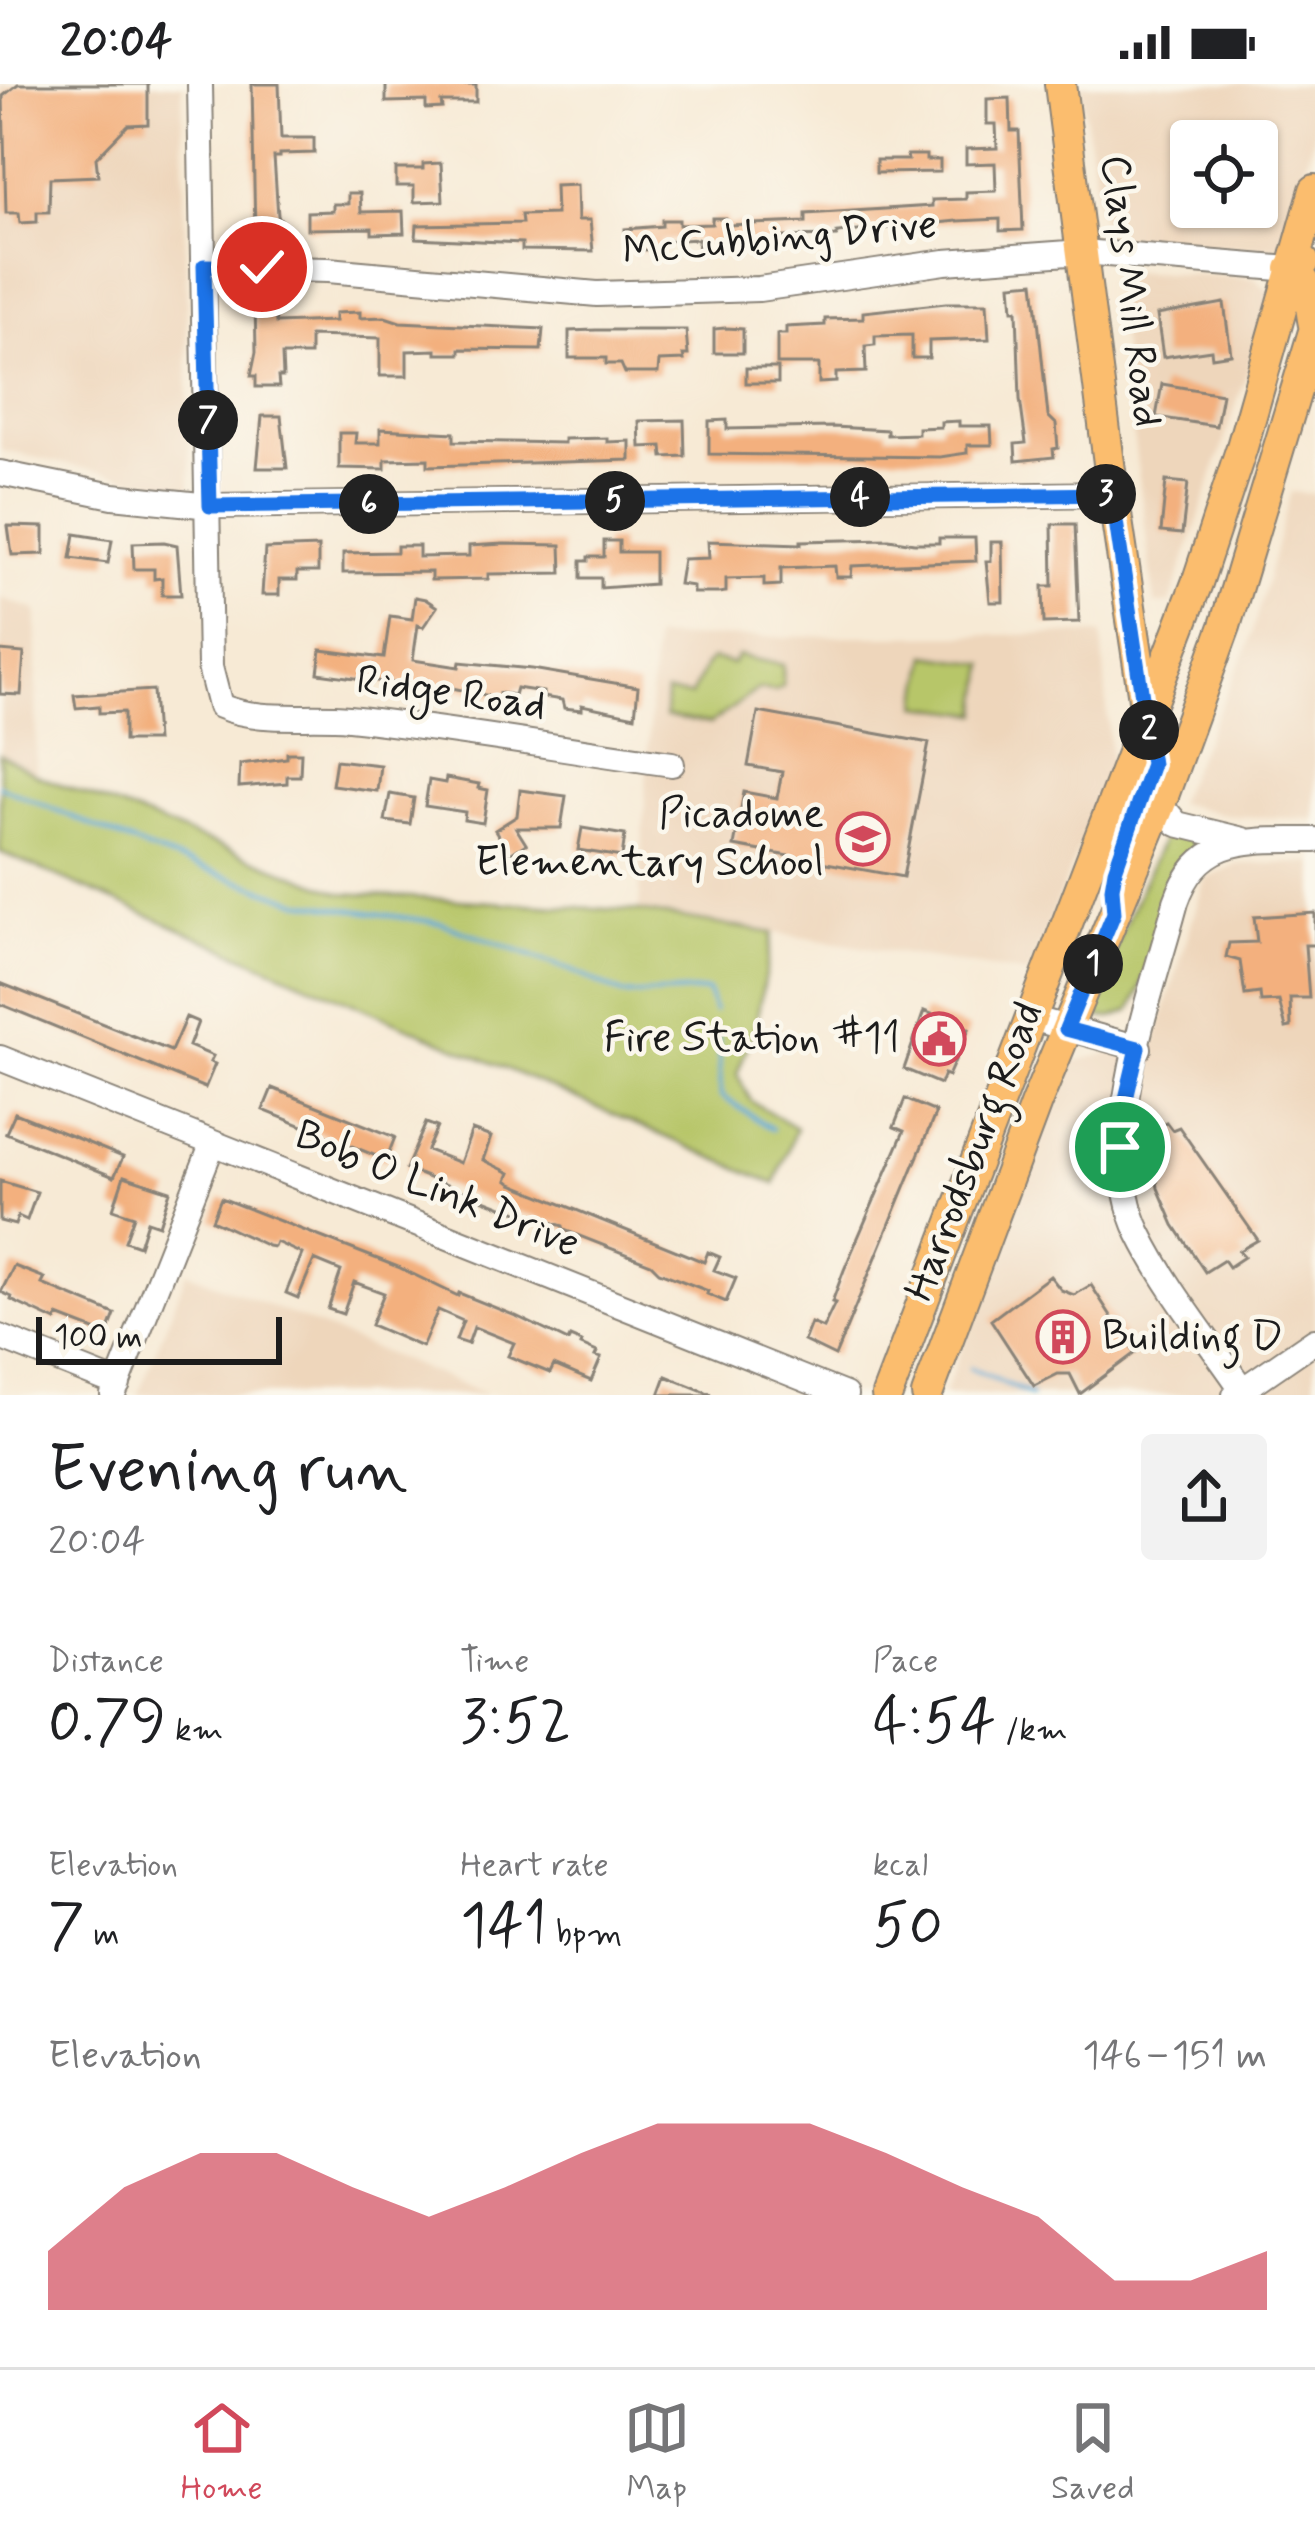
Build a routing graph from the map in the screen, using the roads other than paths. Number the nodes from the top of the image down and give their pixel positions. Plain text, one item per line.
1 (200, 84) edge
2 (1060, 84) edge
3 (1315, 190) edge
4 (1083, 252) junction
5 (204, 266) junction
6 (1298, 271) edge
7 (1313, 342) edge
8 (0, 473) edge
9 (1112, 494) junction
10 (210, 506) junction
11 (1147, 722) junction
12 (672, 764) dead end
13 (1160, 804) junction
14 (1315, 840) edge
15 (1246, 841) junction
16 (1114, 913) junction
17 (1031, 1018) junction
18 (1066, 1029) junction
19 (1138, 1048) junction
20 (0, 1058) edge
21 (213, 1143) junction
22 (911, 1329) junction
23 (0, 1337) edge
24 (1315, 1340) edge
25 (115, 1389) edge
26 (1242, 1394) edge
27 (845, 1395) edge
28 (886, 1395) edge
29 (903, 1395) edge
30 (927, 1395) edge

1 - 5 street
2 - 4 main road, Clays Mill Road
3 - 6 main road, Harrodsburg Road
4 - 5 street, McCubbing Drive
4 - 6 street, McCubbing Drive
4 - 9 main road, Clays Mill Road
5 - 10 street
6 - 7 main road
6 - 11 main road, Harrodsburg Road
7 - 13 main road, Harrodsburg Road
8 - 10 street
9 - 10 street
9 - 11 main road, Clays Mill Road
10 - 12 street, Ridge Road
11 - 16 main road
11 - 17 main road, Harrodsburg Road
13 - 15 street
13 - 16 main road, Harrodsburg Road
14 - 15 street
15 - 19 street
16 - 18 main road, Harrodsburg Road
17 - 18 street
17 - 22 main road, Harrodsburg Road
18 - 19 street
18 - 30 main road, Harrodsburg Road
19 - 26 street
20 - 21 street, Bob O Link Drive
21 - 25 street
21 - 27 street, Bob O Link Drive
22 - 28 main road, Harrodsburg Road
22 - 29 main road
23 - 25 street
24 - 26 street

